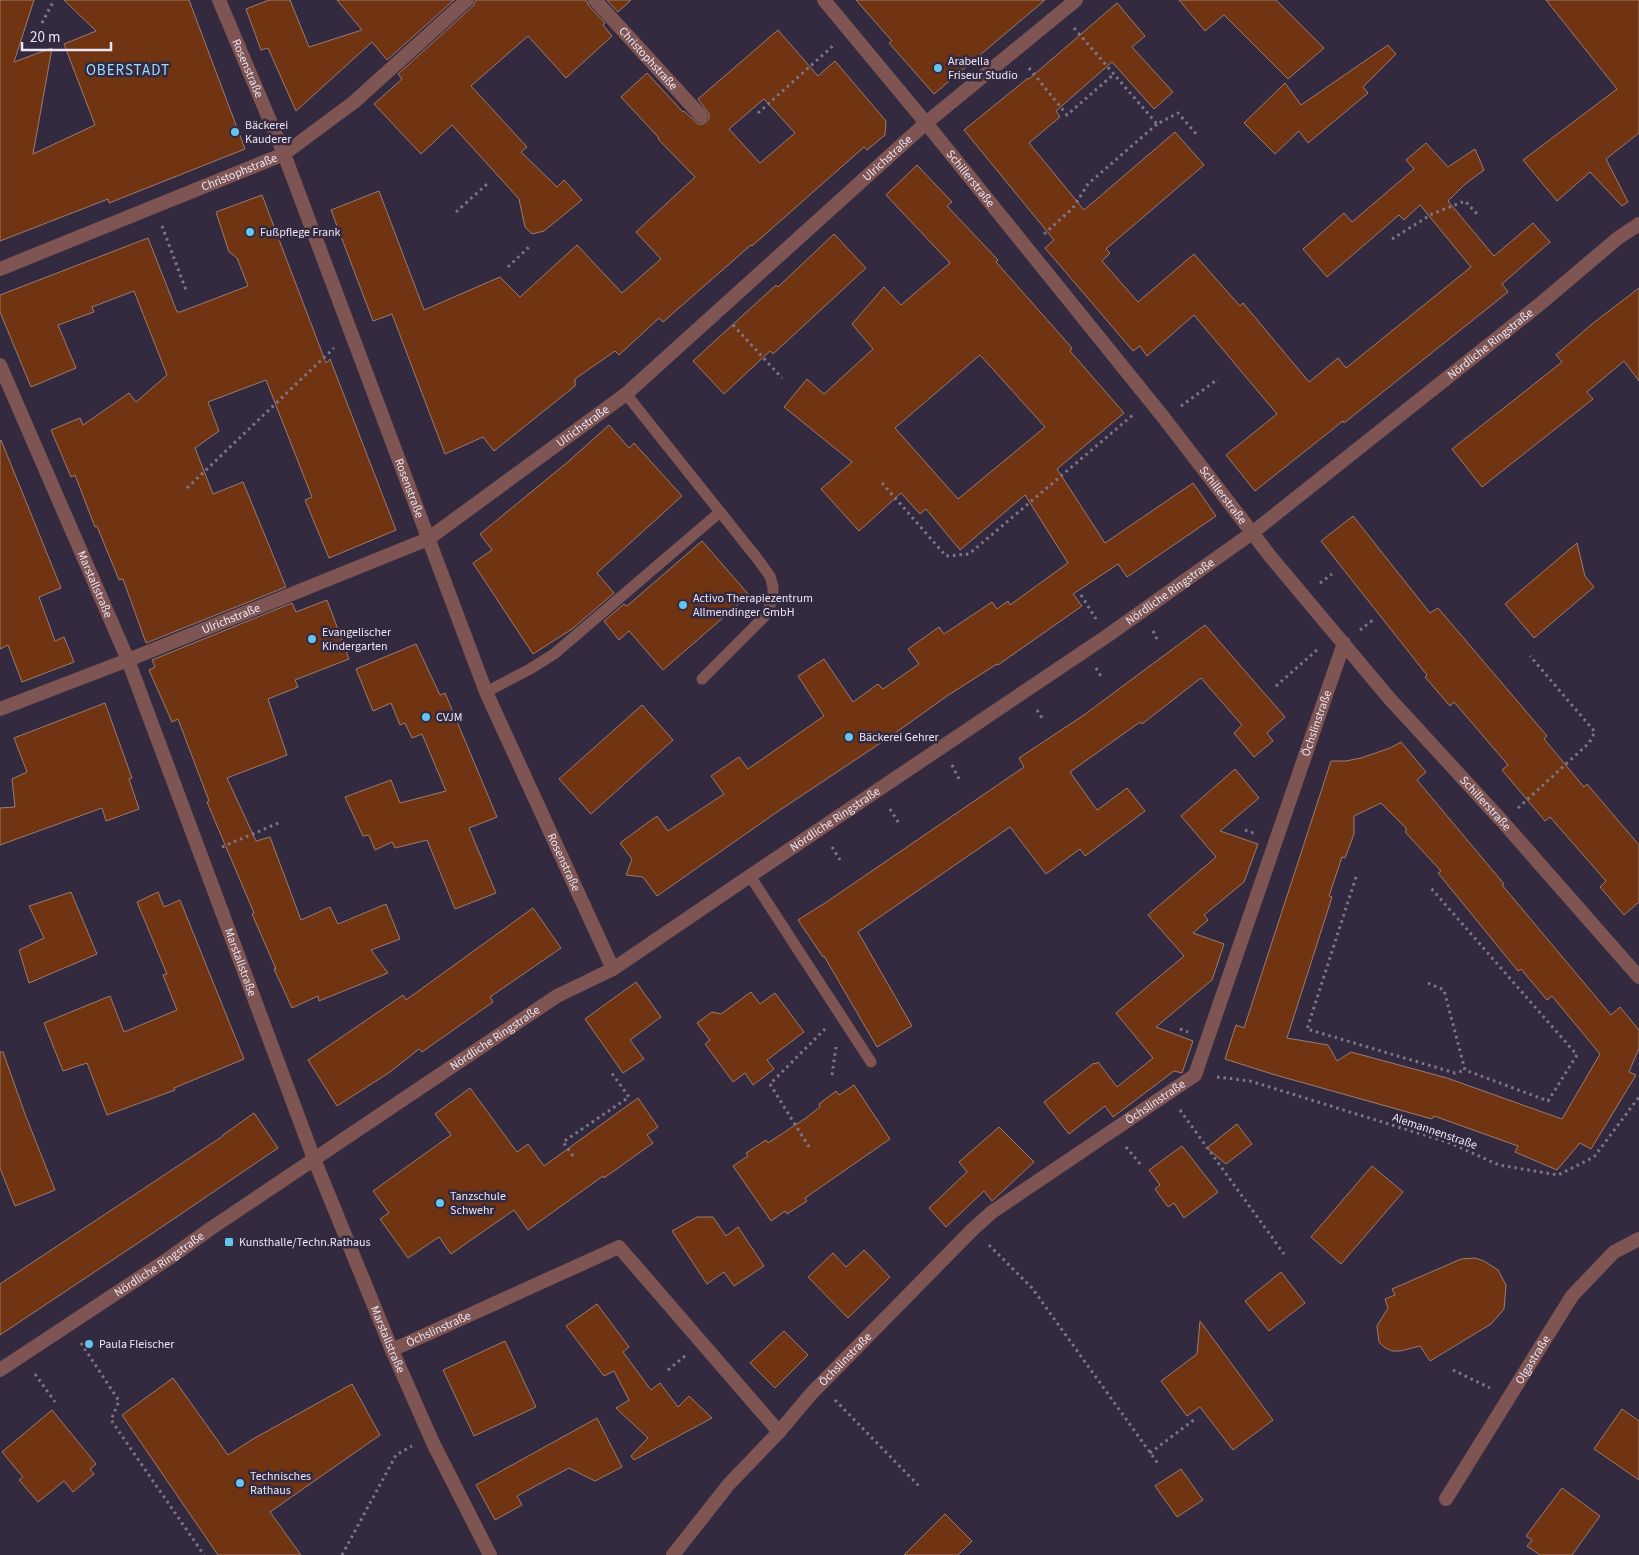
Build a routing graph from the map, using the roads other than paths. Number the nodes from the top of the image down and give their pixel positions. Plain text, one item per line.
1 (218, 0) edge
2 (467, 0) edge
3 (595, 0) edge
4 (824, 0) edge
5 (1076, 0) edge
6 (701, 116) dead end
7 (926, 123) junction
8 (284, 154) junction
9 (1639, 224) edge
10 (0, 269) edge
11 (0, 365) edge
12 (626, 394) junction
13 (720, 512) junction
14 (1252, 533) junction
15 (428, 539) junction
16 (1340, 638) junction
17 (128, 660) junction
18 (702, 680) dead end
19 (486, 692) junction
20 (0, 709) edge
21 (750, 876) junction
22 (613, 969) junction
23 (1639, 977) edge
24 (870, 1062) dead end
25 (314, 1159) junction
26 (1639, 1239) edge
27 (392, 1350) junction
28 (0, 1370) edge
29 (778, 1432) junction
30 (1446, 1499) dead end
31 (490, 1555) edge
32 (673, 1555) edge

1 - 8 street, Rosenstraße
2 - 8 street, Christophstraße
3 - 6 street, Christophstraße
4 - 7 street, Schillerstraße
5 - 7 street, Ulrichstraße
7 - 12 street, Ulrichstraße
7 - 14 street, Schillerstraße
8 - 10 street, Christophstraße
8 - 15 street, Rosenstraße
9 - 14 street, Nördliche Ringstraße
11 - 17 street, Marstallstraße
12 - 13 lane
12 - 15 street, Ulrichstraße
13 - 18 lane
13 - 19 lane
14 - 16 street, Schillerstraße
14 - 21 street, Nördliche Ringstraße
15 - 17 street, Ulrichstraße
15 - 19 street, Rosenstraße
16 - 23 street, Schillerstraße
16 - 29 street, Öchslinstraße
17 - 20 street, Ulrichstraße
17 - 25 street, Marstallstraße
19 - 22 street, Rosenstraße
21 - 22 street, Nördliche Ringstraße
21 - 24 lane
22 - 25 street, Nördliche Ringstraße
25 - 27 street, Marstallstraße
25 - 28 street, Nördliche Ringstraße
26 - 30 street, Olgastraße
27 - 29 street, Öchslinstraße
27 - 31 street, Marstallstraße
29 - 32 street, Öchslinstraße

